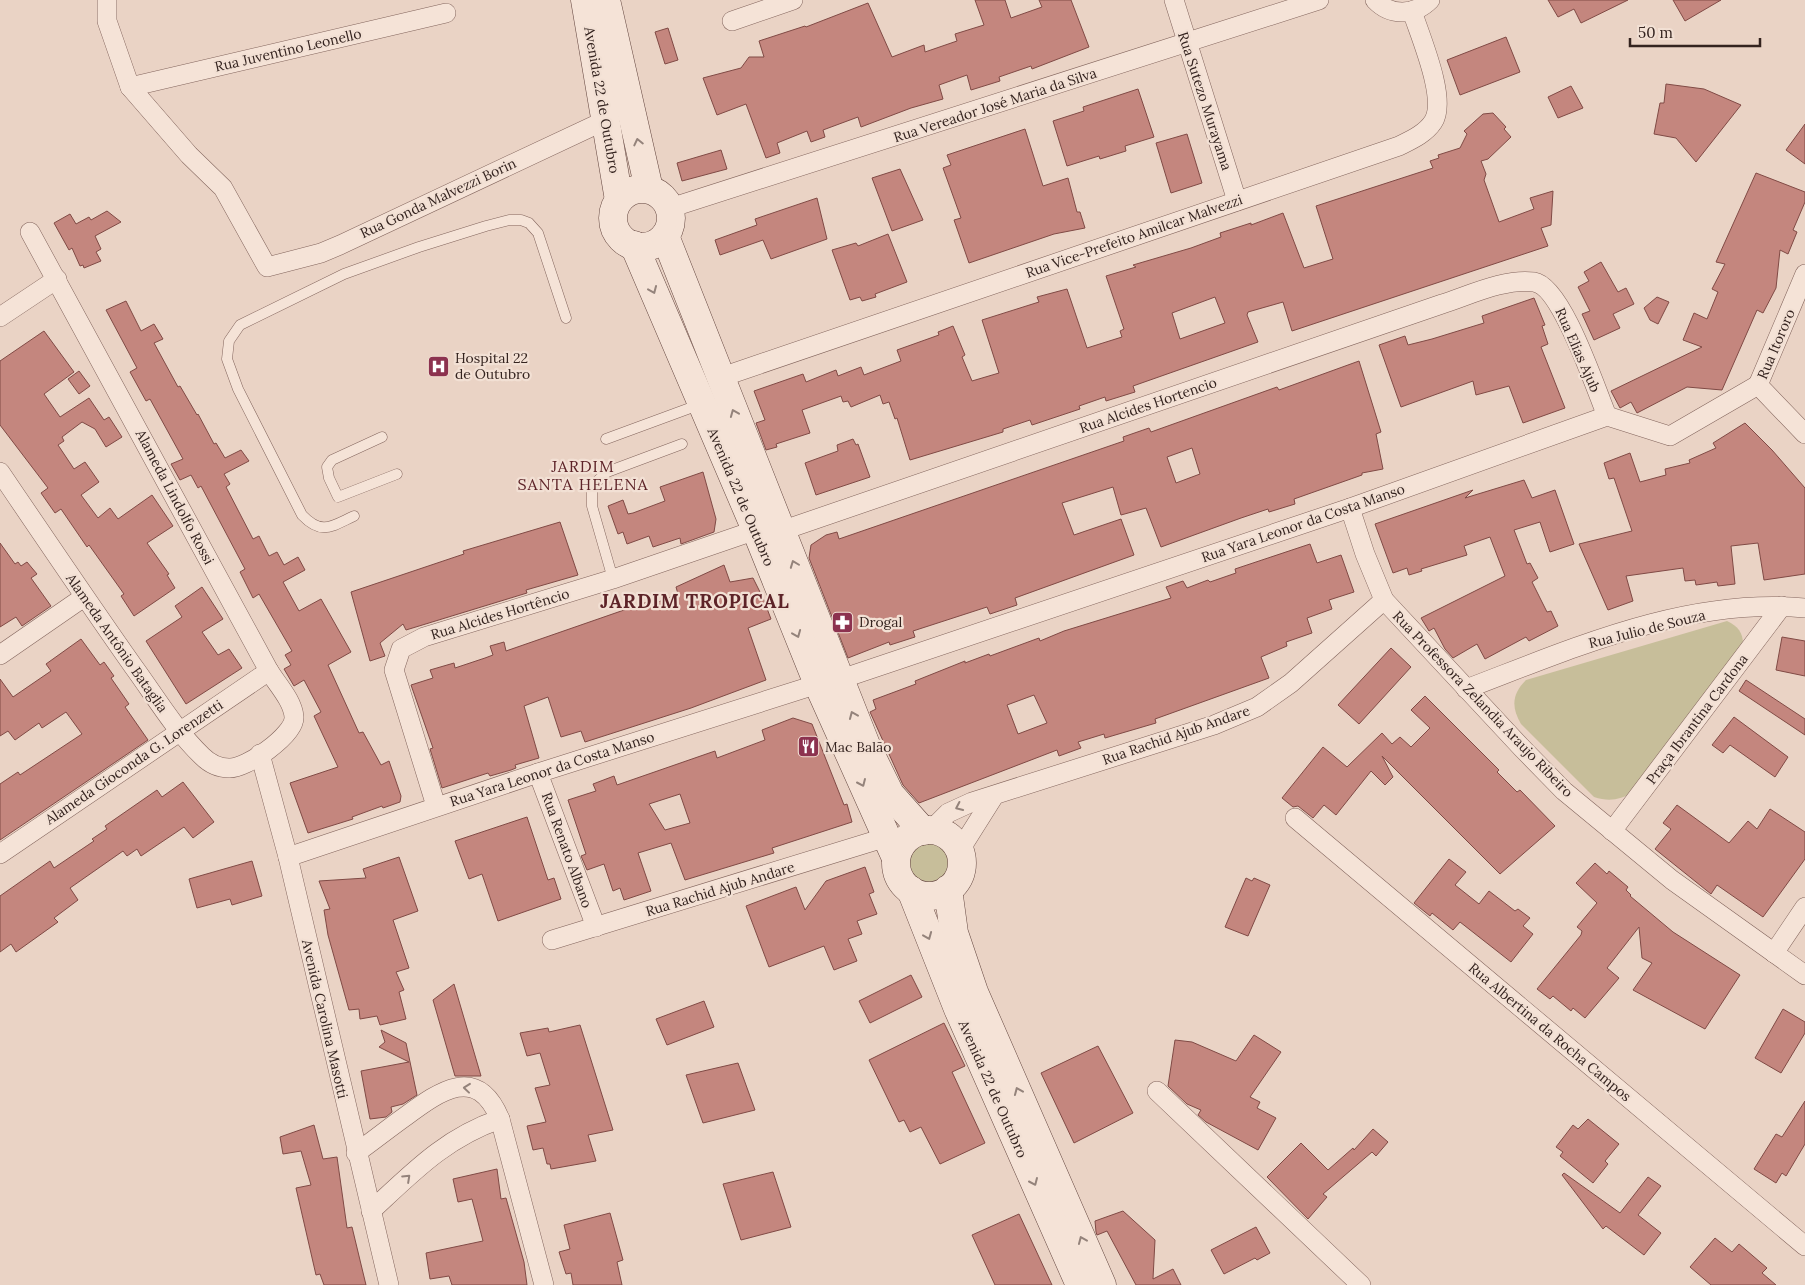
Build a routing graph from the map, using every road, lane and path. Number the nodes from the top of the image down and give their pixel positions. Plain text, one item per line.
1 (107, 0) edge
2 (585, 0) edge
3 (606, 0) edge
4 (792, 0) edge
5 (1174, 0) edge
6 (1319, 0) edge
7 (1375, 0) edge
8 (1430, 0) edge
9 (1412, 11) junction
10 (446, 13) dead end
11 (732, 21) dead end
12 (1186, 44) junction
13 (130, 87) junction
14 (606, 120) junction
15 (649, 189) junction
16 (619, 200) junction
17 (1237, 201) junction
18 (670, 208) junction
19 (30, 232) dead end
20 (665, 236) junction
21 (634, 246) junction
22 (1805, 274) edge
23 (57, 279) junction
24 (1515, 282) joint
25 (0, 317) edge
26 (566, 318) dead end
27 (719, 378) junction
28 (1758, 386) junction
29 (702, 404) junction
30 (1607, 416) junction
31 (1805, 434) edge
32 (382, 437) dead end
33 (606, 439) dead end
34 (682, 444) dead end
35 (0, 472) edge
36 (397, 474) dead end
37 (1350, 508) junction
38 (354, 516) dead end
39 (768, 531) junction
40 (613, 578) junction
41 (84, 597) junction
42 (1384, 600) junction
43 (1782, 606) junction
44 (1805, 608) edge
45 (0, 655) edge
46 (269, 671) junction
47 (828, 682) junction
48 (1466, 689) junction
49 (179, 731) junction
50 (260, 754) junction
51 (538, 772) junction
52 (994, 796) junction
53 (436, 806) junction
54 (1295, 818) dead end
55 (927, 831) junction
56 (1612, 831) junction
57 (892, 847) junction
58 (0, 854) edge
59 (960, 854) junction
60 (288, 857) junction
61 (948, 889) junction
62 (911, 890) junction
63 (1805, 907) edge
64 (596, 927) junction
65 (552, 940) dead end
66 (1774, 953) junction
67 (1805, 975) edge
68 (1157, 1091) dead end
69 (500, 1119) junction
70 (356, 1153) junction
71 (371, 1211) junction
72 (1805, 1246) edge
73 (389, 1285) edge
74 (544, 1285) edge
75 (1080, 1285) edge
76 (1102, 1285) edge
77 (1361, 1285) edge

1 - 13 street
2 - 14 street, Avenida 22 de Outubro
15 -> 3 street, Avenida 22 de Outubro
4 - 11 street
5 - 12 street, Rua Sutezo Murayama
6 - 12 street, Rua Vereador José Maria da Silva
7 - 9 street
8 - 9 street
9 - 17 street, Rua Vice-Prefeito Amilcar Malvezzi
10 - 13 street, Rua Juventino Leonello
12 - 17 street, Rua Sutezo Murayama
12 - 18 street, Rua Vereador José Maria da Silva
13 - 14 street, Rua Gonda Malvezzi Borin
14 - 16 street, Avenida 22 de Outubro
15 - 16 street
15 - 18 street
16 - 21 street, Avenida 22 de Outubro
17 - 27 street, Rua Vice-Prefeito Amilcar Malvezzi
18 - 20 street
19 - 23 street, Alameda Lindolfo Rossi
20 - 21 street
20 - 27 street, Avenida 22 de Outubro
21 -> 29 street, Avenida 22 de Outubro
22 - 28 street, Rua Itororo
23 - 25 street
23 - 46 street, Alameda Lindolfo Rossi
24 - 30 street, Rua Elias Ajub
24 - 39 street, Rua Alcides Hortencio
26 - 38 lane
39 -> 27 street, Avenida 22 de Outubro
28 - 30 street
28 - 31 street
29 - 33 lane
29 - 39 street, Avenida 22 de Outubro
30 - 37 street, Rua Yara Leonor da Costa Manso
32 - 36 lane
34 - 40 lane
35 - 41 street, Alameda Antônio Bataglia
37 - 42 street, Rua Professora Zelandia Araujo Ribeiro
37 - 47 street, Rua Yara Leonor da Costa Manso
39 - 40 street, Rua Alcides Hortêncio
39 - 47 street, Avenida 22 de Outubro
40 - 53 street, Rua Alcides Hortêncio
41 - 45 street
41 - 49 street, Alameda Antônio Bataglia
42 - 48 street, Rua Professora Zelandia Araujo Ribeiro
42 - 52 street, Rua Rachid Ajub Andare
43 - 44 street, Rua Julio de Souza
43 - 48 street, Rua Julio de Souza
43 - 56 street, Praça Ibrantina Cardona
46 - 49 street, Alameda Gioconda G. Lorenzetti
46 - 50 street, Alameda Lindolfo Rossi
47 - 51 street, Rua Yara Leonor da Costa Manso
55 -> 47 street, Avenida 22 de Outubro
47 -> 57 street, Avenida 22 de Outubro
48 - 56 street, Rua Professora Zelandia Araujo Ribeiro
49 - 50 street, Alameda Antônio Bataglia
49 - 58 street, Alameda Gioconda G. Lorenzetti
50 - 60 street, Avenida Carolina Masotti
51 - 53 street, Rua Yara Leonor da Costa Manso
51 - 64 street, Rua Renato Albano
52 -> 55 street, Rua Rachid Ajub Andare
52 - 59 street
53 - 60 street, Rua Yara Leonor da Costa Manso
54 - 72 street, Rua Albertina da Rocha Campos
55 - 57 street
55 - 59 street
56 - 66 street, Rua Professora Zelandia Araujo Ribeiro
57 - 62 street
57 - 64 street, Rua Rachid Ajub Andare
59 - 61 street
60 - 70 street, Avenida Carolina Masotti
61 - 62 street
76 -> 61 street, Avenida 22 de Outubro
62 -> 75 street, Avenida 22 de Outubro
63 - 66 street
64 - 65 street, Rua Rachid Ajub Andare
66 - 67 street, Rua Professora Zelandia Araujo Ribeiro
68 - 77 street
69 -> 70 street
71 -> 69 street
69 - 74 street
70 - 71 street, Avenida Carolina Masotti
71 - 73 street, Avenida Carolina Masotti

